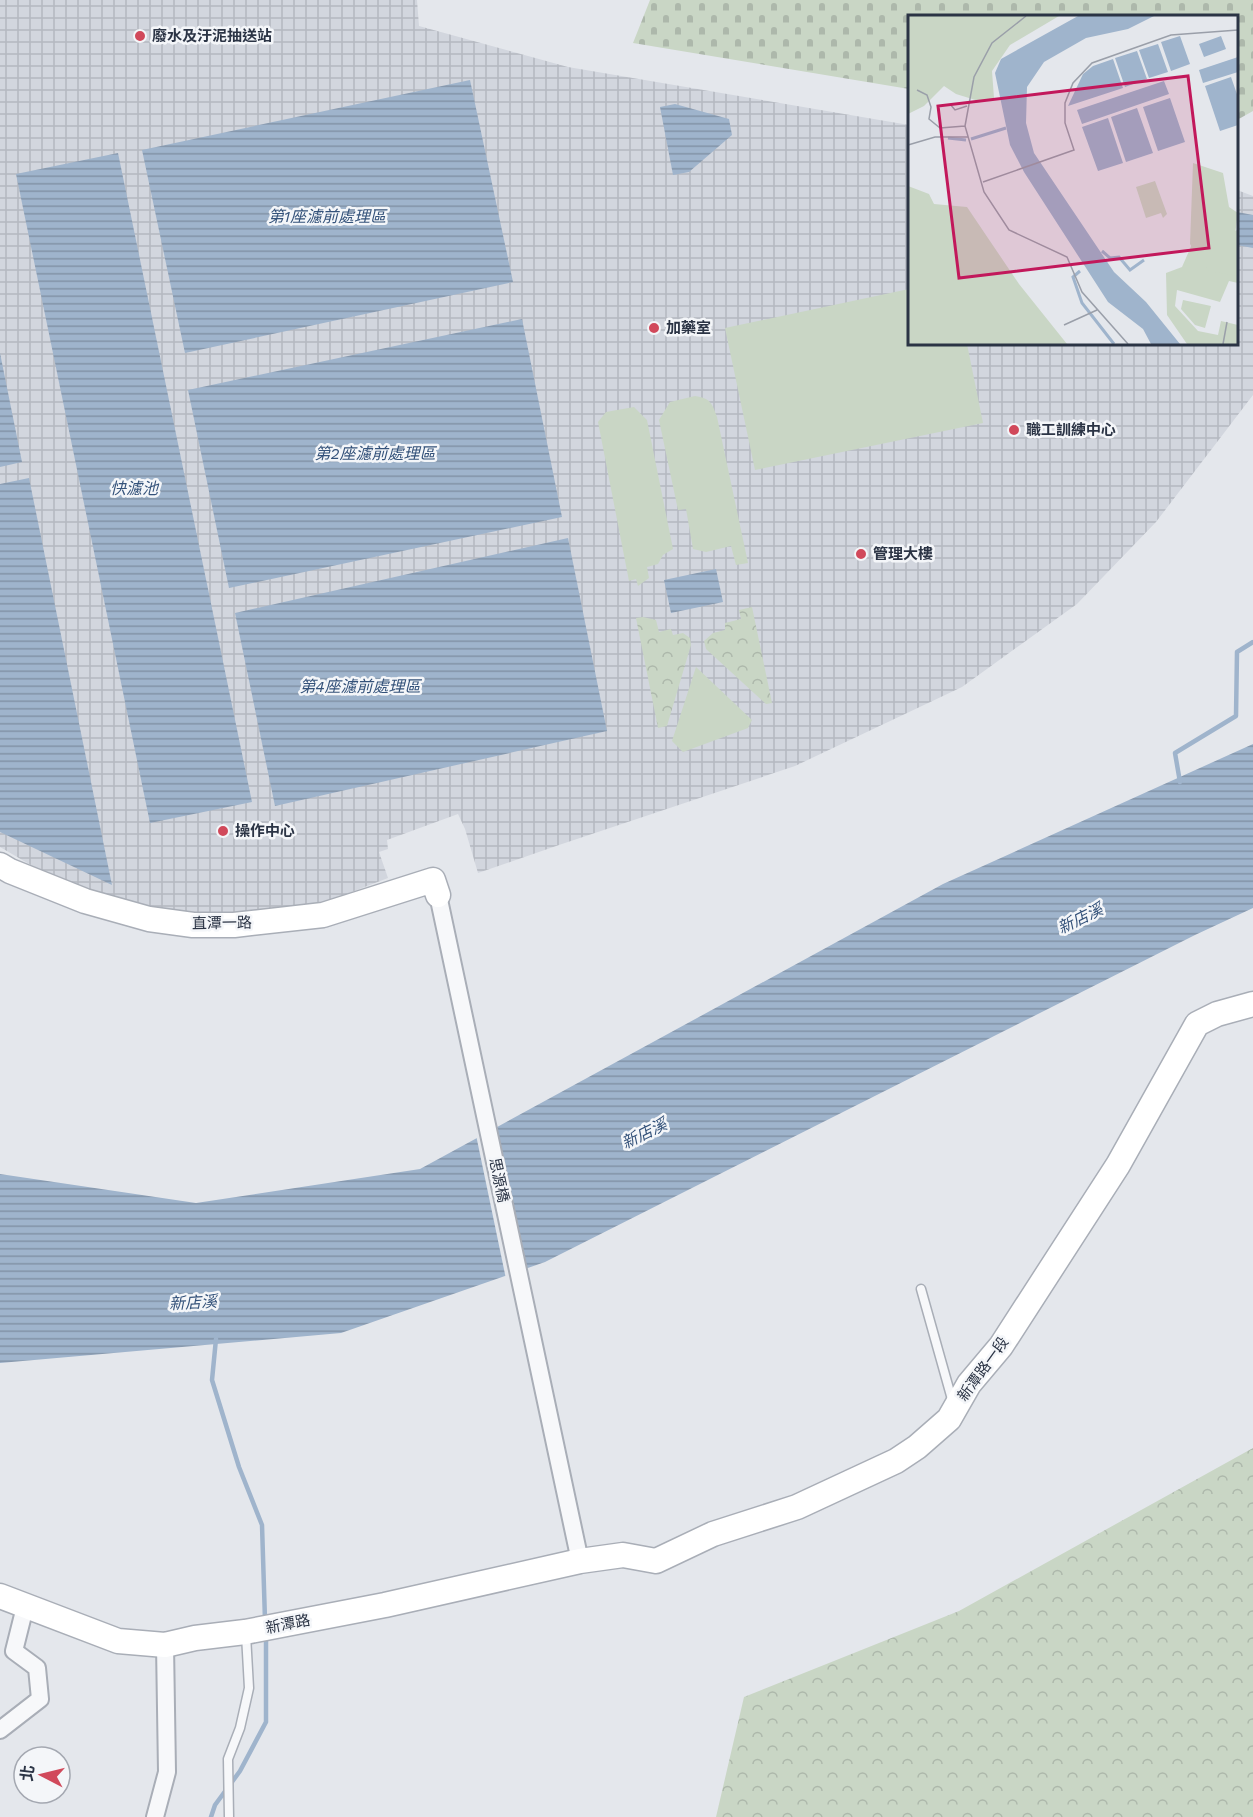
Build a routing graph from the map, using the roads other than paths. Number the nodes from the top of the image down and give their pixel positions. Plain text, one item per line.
1 (0, 865) edge
2 (438, 895) joint
3 (1253, 1004) edge
4 (921, 1289) dead end
5 (954, 1409) junction
6 (580, 1561) junction
7 (0, 1596) edge
8 (25, 1607) junction
9 (259, 1629) junction
10 (165, 1645) junction
11 (7, 1651) edge
12 (0, 1730) edge
13 (155, 1817) edge
14 (229, 1817) edge

1 - 2 street, 直潭一路
2 - 6 street, 思源橋
3 - 5 street, 新潭路一段
4 - 5 lane
5 - 6 street, 新潭路一段
6 - 9 street, 新潭路
7 - 8 street, 新潭路
8 - 10 street, 新潭路
8 - 11 street
9 - 10 street, 新潭路
9 - 14 lane
10 - 13 street
11 - 12 street

